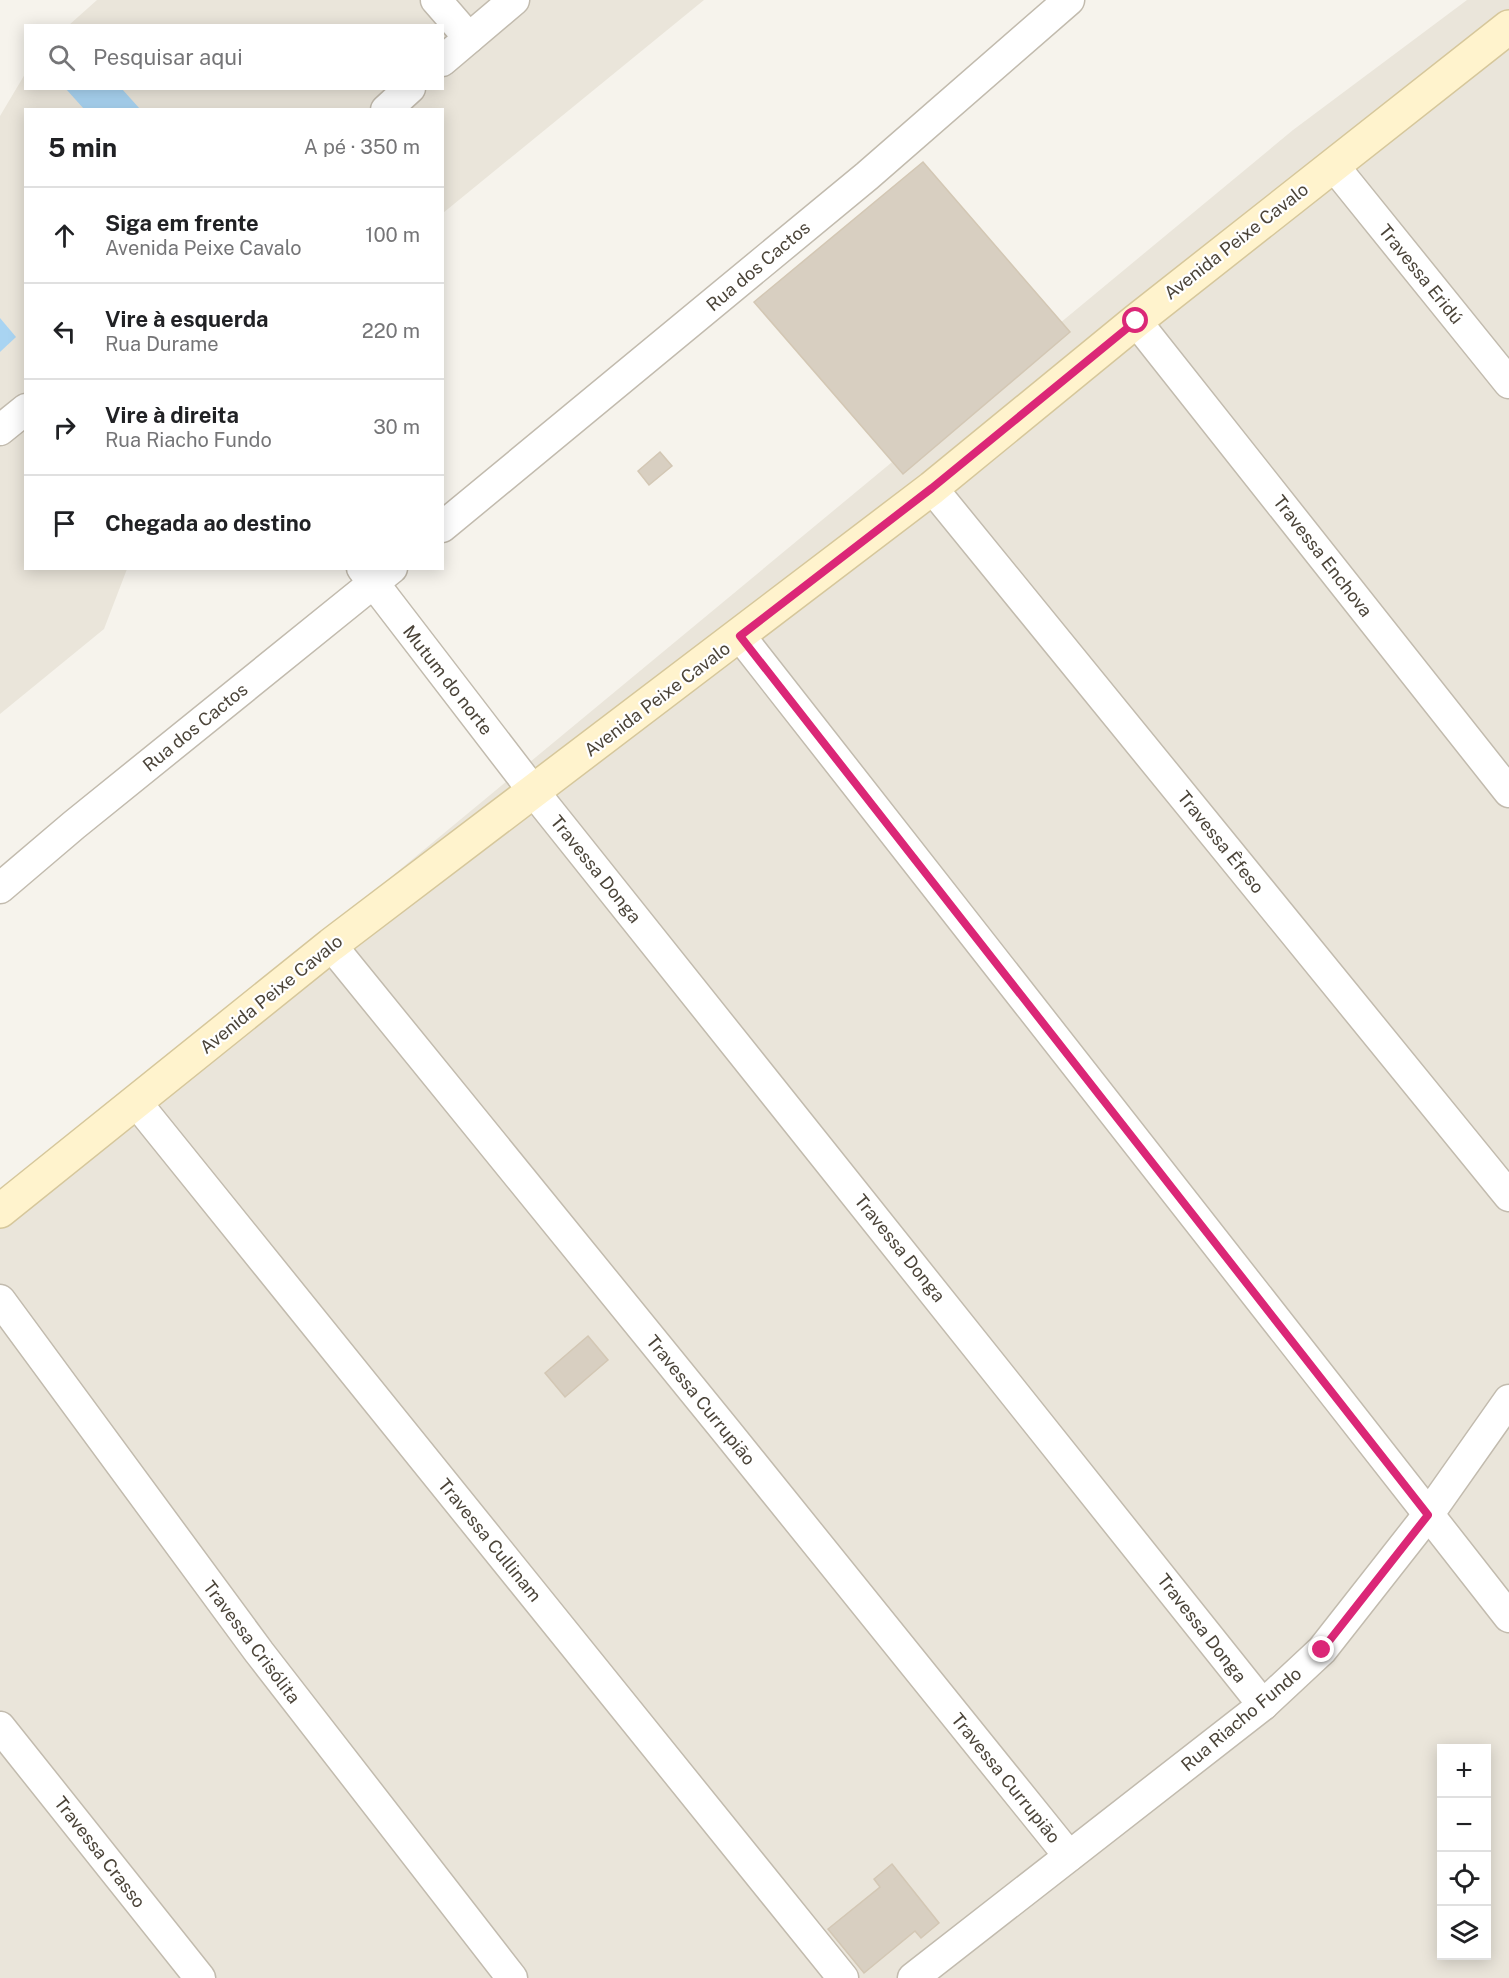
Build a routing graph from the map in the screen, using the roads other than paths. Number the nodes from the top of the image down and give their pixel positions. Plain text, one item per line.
1 (436, 0) edge
2 (514, 0) edge
3 (1069, 0) edge
4 (1509, 27) edge
5 (469, 38) junction
6 (444, 59) edge
7 (408, 90) edge
8 (388, 108) edge
9 (1333, 165) junction
10 (1136, 321) junction
11 (1509, 383) edge
12 (24, 411) edge
13 (0, 430) edge
14 (932, 488) junction
15 (444, 525) edge
16 (376, 574) edge
17 (740, 636) junction
18 (534, 792) junction
19 (1509, 792) edge
20 (0, 888) edge
21 (331, 945) junction
22 (136, 1102) junction
23 (1509, 1196) edge
24 (0, 1211) edge
25 (0, 1300) edge
26 (1509, 1400) edge
27 (1428, 1515) junction
28 (1509, 1617) edge
29 (1263, 1706) junction
30 (0, 1726) edge
31 (1069, 1856) junction
32 (200, 1978) edge
33 (512, 1978) edge
34 (843, 1978) edge
35 (913, 1978) edge

1 - 5 street
2 - 5 street
3 - 15 street, Rua dos Cactos
4 - 9 street, Avenida Peixe Cavalo
5 - 6 street
7 - 8 street
9 - 10 street, Avenida Peixe Cavalo
9 - 11 street, Travessa Eridú
10 - 14 street, Avenida Peixe Cavalo
10 - 19 street, Travessa Enchova
12 - 13 street
14 - 17 street, Avenida Peixe Cavalo
14 - 23 street, Travessa Êfeso
16 - 18 street, Mutum do norte
16 - 20 street, Rua dos Cactos
17 - 18 street, Avenida Peixe Cavalo
17 - 27 street
18 - 21 street, Avenida Peixe Cavalo
18 - 29 street, Travessa Donga
21 - 22 street, Avenida Peixe Cavalo
21 - 31 street, Travessa Currupião
22 - 24 street, Avenida Peixe Cavalo
22 - 34 street, Travessa Cullinam
25 - 33 street, Travessa Crisólita
26 - 27 street, Rua Riacho Fundo
27 - 28 street
27 - 29 street, Rua Riacho Fundo
29 - 31 street, Rua Riacho Fundo
30 - 32 street, Travessa Crasso
31 - 35 street, Rua Riacho Fundo

